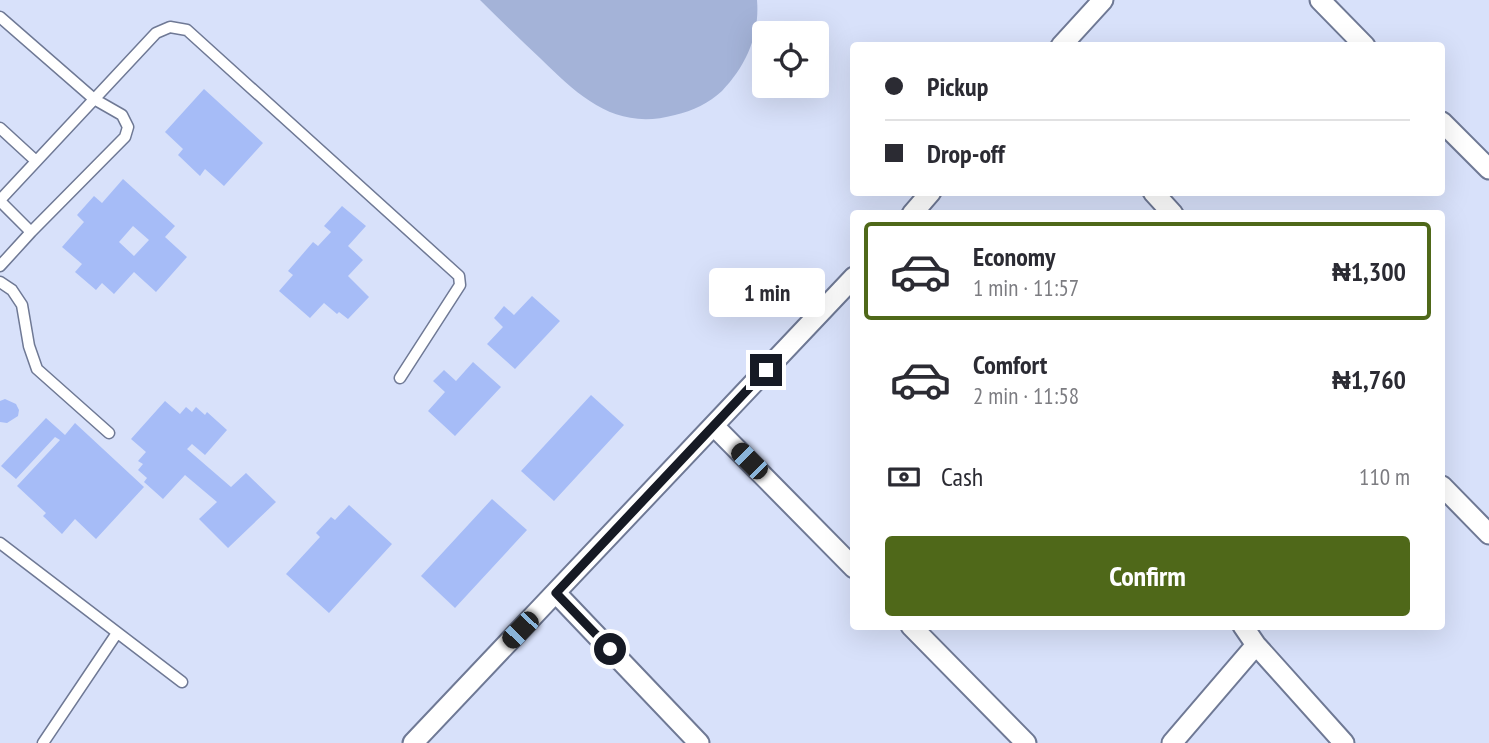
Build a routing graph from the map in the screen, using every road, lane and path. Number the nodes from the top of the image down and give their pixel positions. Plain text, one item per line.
1 (1103, 0) edge
2 (1320, 0) edge
3 (0, 17) edge
4 (1064, 42) edge
5 (1362, 42) edge
6 (94, 99) junction
7 (1445, 125) edge
8 (0, 128) edge
9 (36, 161) junction
10 (1489, 169) edge
11 (927, 196) edge
12 (1157, 196) edge
13 (0, 200) edge
14 (915, 210) edge
15 (1169, 210) edge
16 (31, 232) junction
17 (0, 266) edge
18 (850, 281) edge
19 (0, 282) edge
20 (400, 378) dead end
21 (713, 426) junction
22 (109, 432) dead end
23 (1445, 489) edge
24 (1489, 534) edge
25 (0, 543) edge
26 (850, 564) edge
27 (556, 593) junction
28 (915, 630) edge
29 (1246, 630) edge
30 (117, 634) junction
31 (1256, 645) junction
32 (182, 682) dead end
33 (43, 743) edge
34 (413, 743) edge
35 (699, 743) edge
36 (1026, 743) edge
37 (1172, 743) edge
38 (1343, 743) edge

1 - 4 street
2 - 5 street
3 - 6 lane
6 - 9 lane
6 - 16 lane
6 - 20 lane
7 - 10 street
8 - 9 lane
9 - 13 lane
11 - 14 street
12 - 15 street
13 - 16 lane
16 - 17 lane
18 - 21 street
19 - 22 lane
21 - 26 street
21 - 27 street
23 - 24 street
25 - 30 lane
27 - 34 street
27 - 35 street
28 - 36 street
29 - 31 street
30 - 32 lane
30 - 33 lane
31 - 37 street
31 - 38 street

